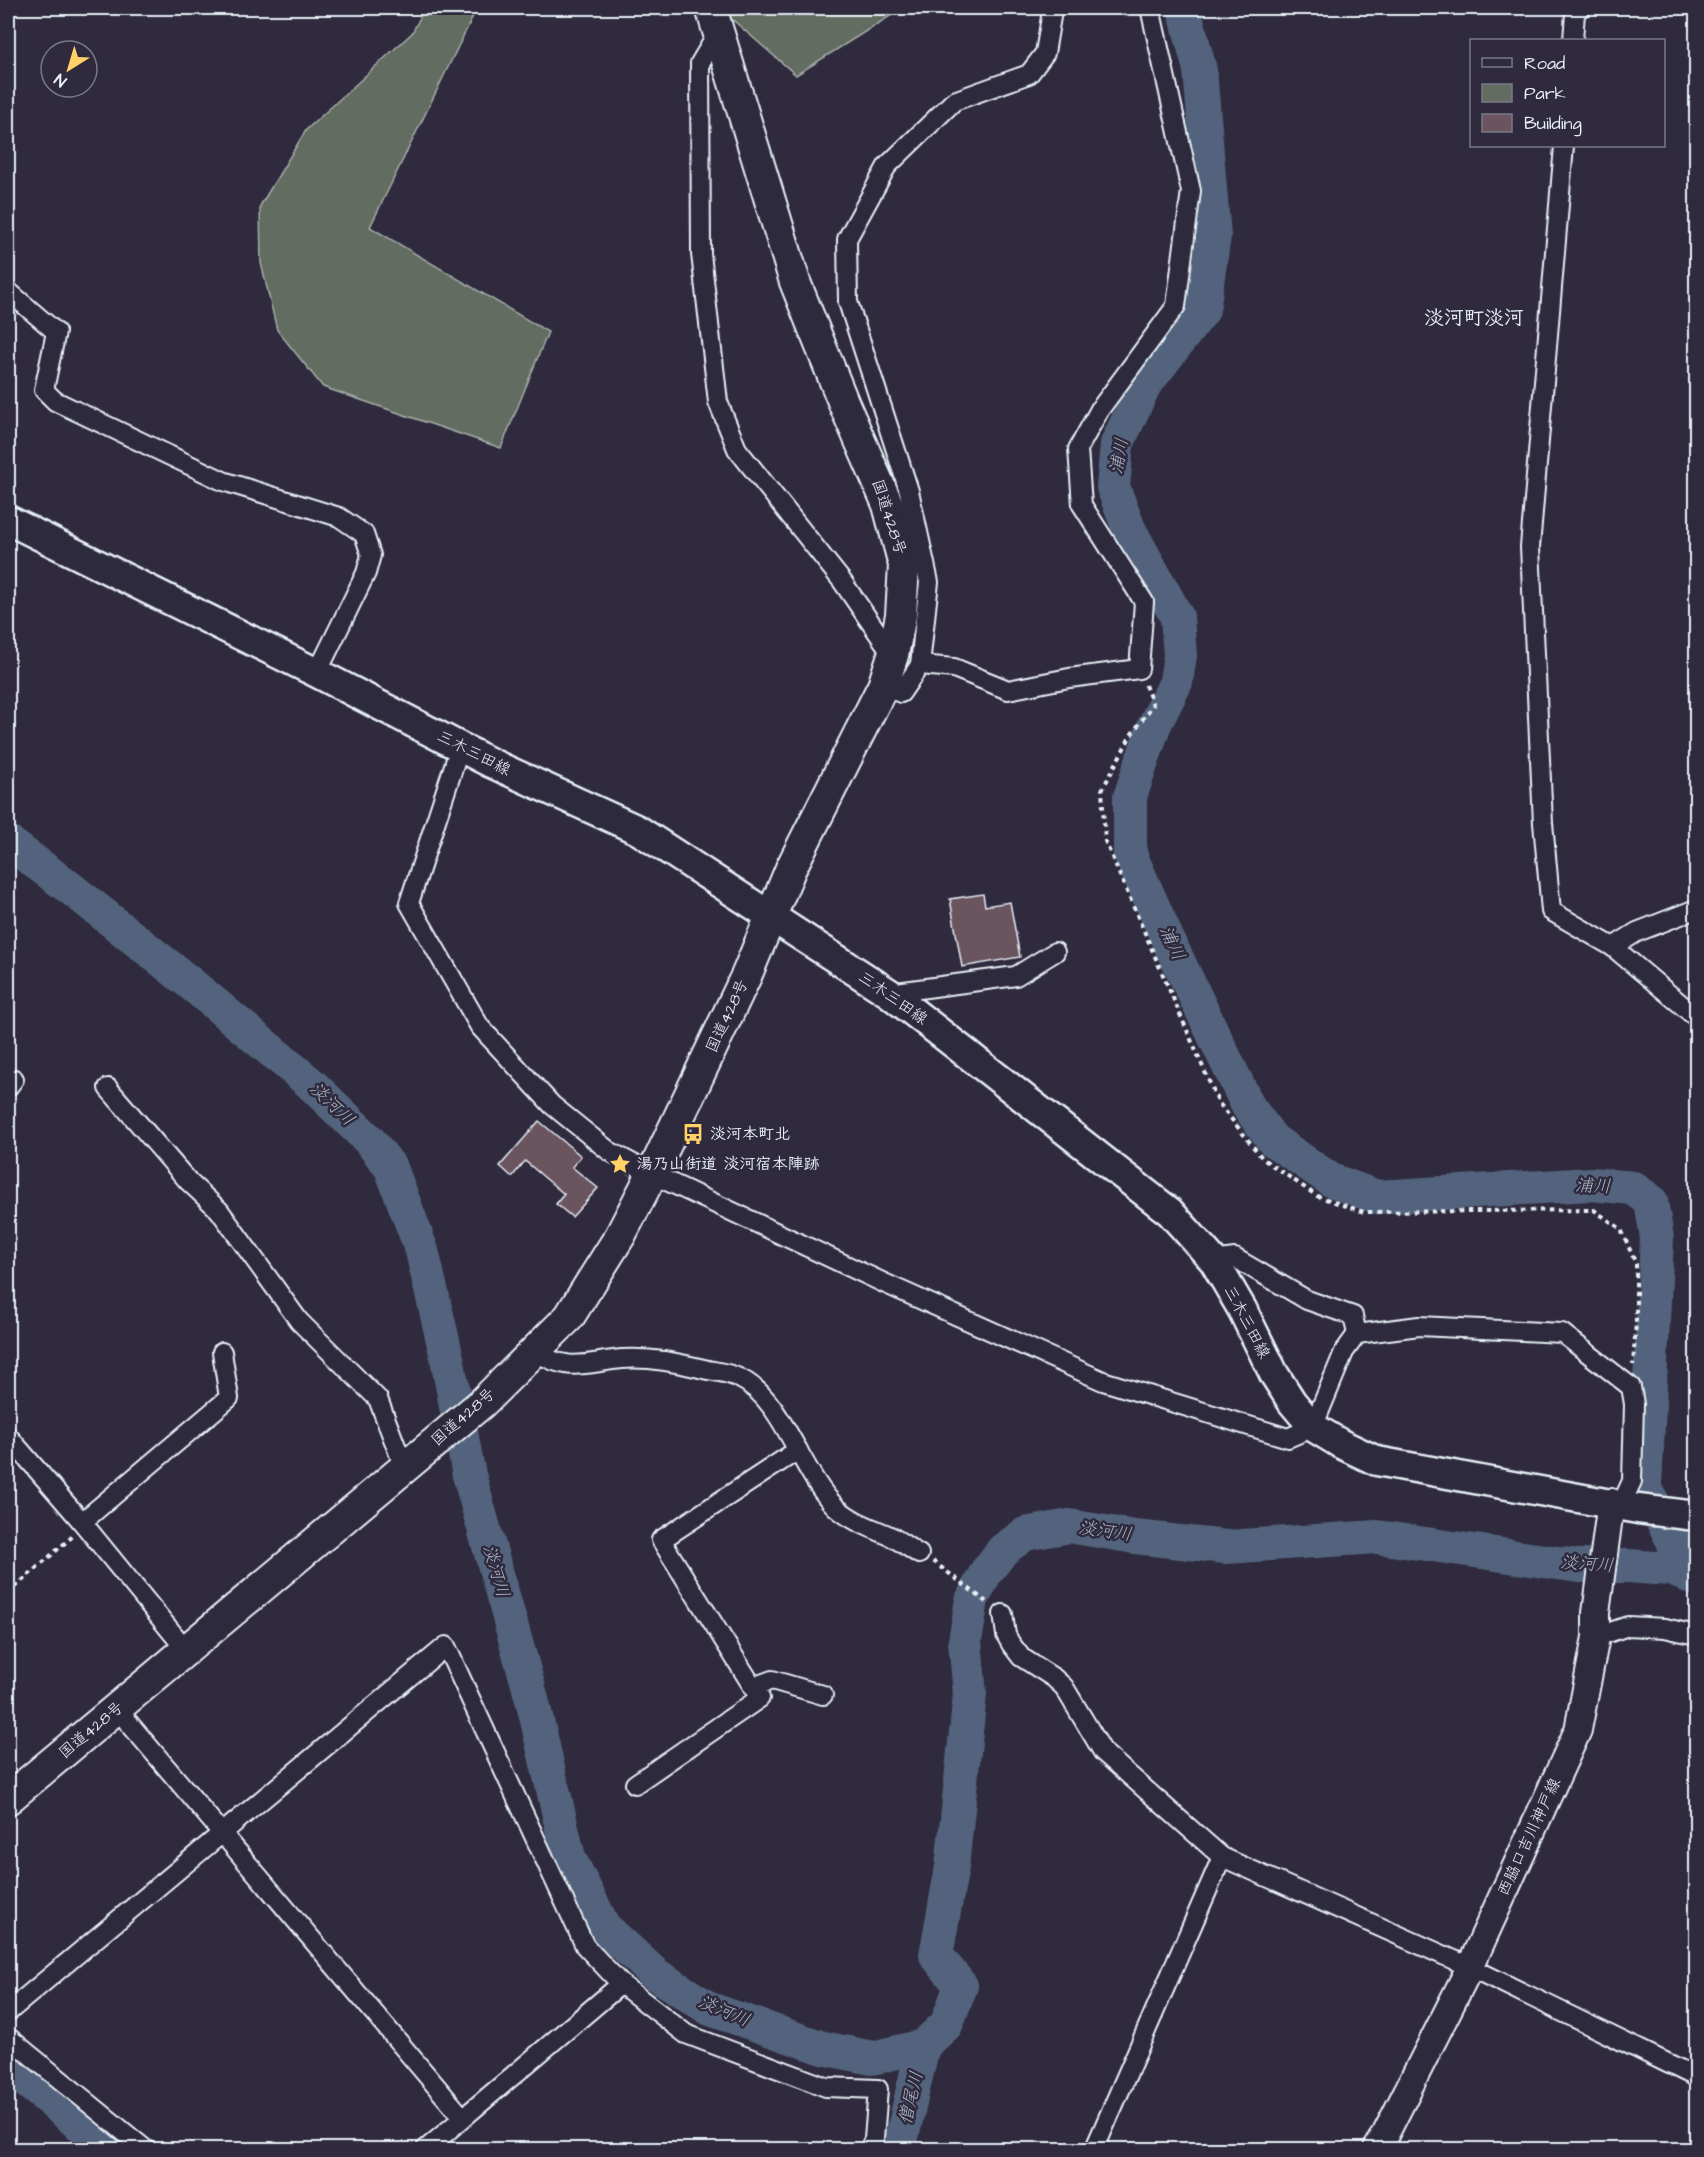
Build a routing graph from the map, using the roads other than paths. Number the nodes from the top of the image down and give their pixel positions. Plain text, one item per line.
1 (1050, 8) edge
2 (1150, 8) edge
3 (1580, 8) edge
4 (715, 19) edge
5 (1573, 39) edge
6 (1564, 147) edge
7 (8, 291) edge
8 (8, 520) edge
9 (907, 660) junction
10 (317, 673) junction
11 (460, 747) junction
12 (1696, 909) edge
13 (772, 917) junction
14 (1613, 946) junction
15 (1055, 952) dead end
16 (890, 993) junction
17 (1696, 1017) edge
18 (108, 1088) dead end
19 (652, 1174) junction
20 (1214, 1261) junction
21 (1357, 1334) junction
22 (535, 1351) junction
23 (222, 1352) dead end
24 (1313, 1427) junction
25 (8, 1436) edge
26 (798, 1450) junction
27 (408, 1464) junction
28 (1620, 1509) junction
29 (1686, 1515) edge
30 (83, 1524) junction
31 (919, 1554) road end
32 (1003, 1614) road end
33 (1596, 1625) junction
34 (1696, 1635) edge
35 (187, 1651) junction
36 (753, 1687) junction
37 (823, 1695) dead end
38 (117, 1709) junction
39 (635, 1784) dead end
40 (8, 1799) edge
41 (222, 1833) junction
42 (1222, 1857) junction
43 (1470, 1967) junction
44 (621, 1984) junction
45 (8, 2012) edge
46 (8, 2037) edge
47 (1696, 2077) edge
48 (463, 2118) junction
49 (146, 2150) edge
50 (425, 2150) edge
51 (869, 2150) edge
52 (1094, 2150) edge
53 (1376, 2150) edge

1 - 9 street
2 - 9 street
3 - 5 street
4 - 9 highway, 国道428号
4 - 9 street
6 - 14 street
7 - 10 street
8 - 10 main road, 三木三田線
9 - 13 highway, 国道428号
10 - 11 main road, 三木三田線
11 - 13 main road, 三木三田線
11 - 19 street
12 - 14 street
13 - 16 main road, 三木三田線
13 - 19 highway, 国道428号
14 - 17 street
15 - 16 street
16 - 20 main road, 三木三田線
18 - 27 street
19 - 22 highway, 国道428号
19 - 24 street
20 - 21 street
20 - 24 main road, 三木三田線
21 - 24 street
21 - 28 street
22 - 26 street
22 - 27 highway, 国道428号
23 - 30 street
24 - 28 main road, 三木三田線
25 - 30 street
26 - 31 street
26 - 36 street
27 - 35 highway, 国道428号
28 - 29 main road, 三木三田線
28 - 33 main road, 西脇口吉川神戸線
30 - 35 street
32 - 42 street
33 - 34 street
33 - 43 main road, 西脇口吉川神戸線
35 - 38 highway, 国道428号
36 - 37 street
36 - 39 street
38 - 40 highway, 国道428号
38 - 41 street
41 - 44 street
41 - 45 street
41 - 48 street
42 - 43 street
42 - 52 street
43 - 47 street
43 - 53 main road, 西脇口吉川神戸線
44 - 48 street
44 - 51 street
46 - 49 street
48 - 50 street

